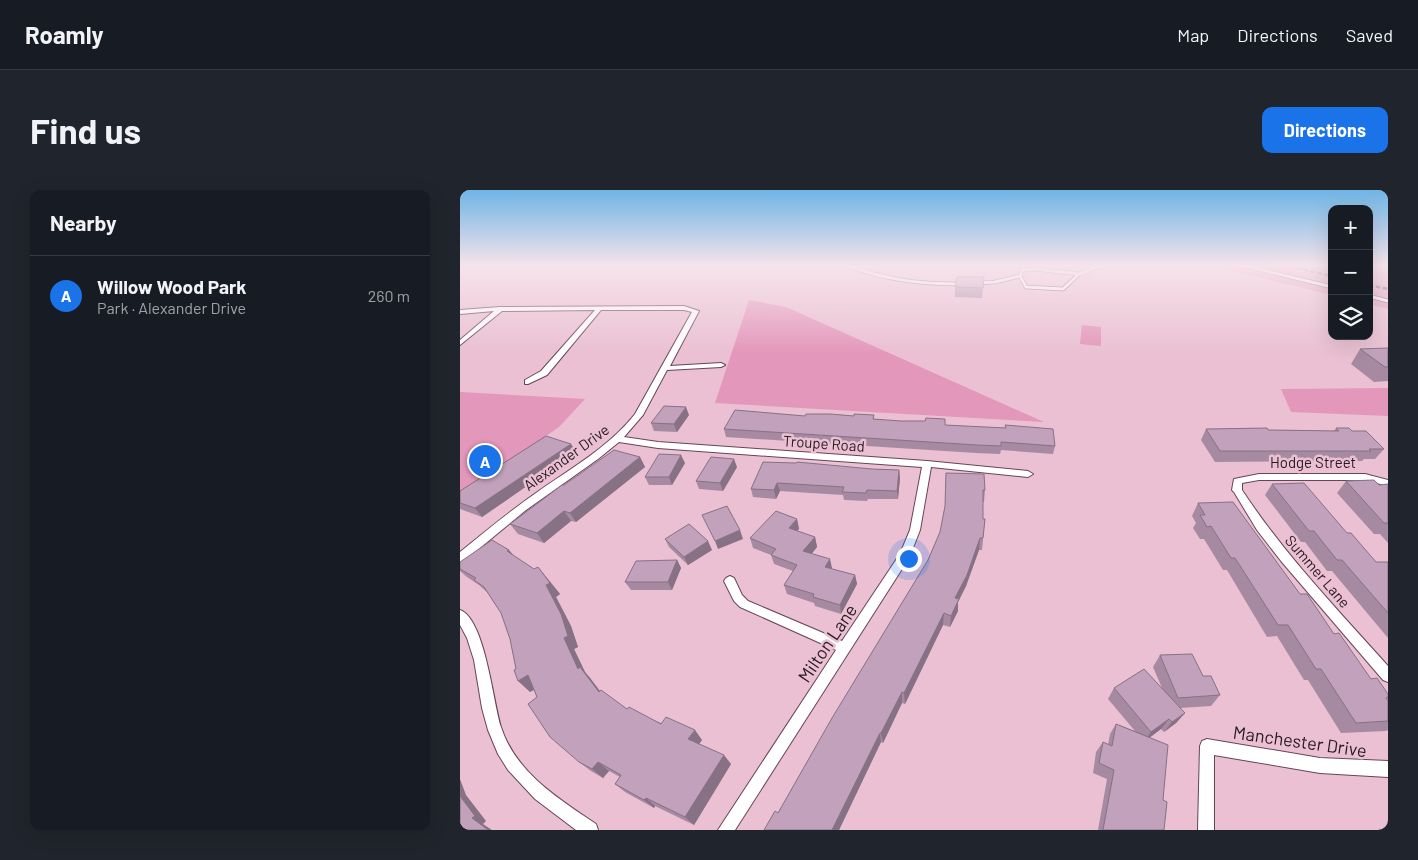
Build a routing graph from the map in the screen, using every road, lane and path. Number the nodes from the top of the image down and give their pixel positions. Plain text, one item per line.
1 (1373, 297) edge
2 (1388, 301) edge
3 (500, 309) junction
4 (599, 309) junction
5 (460, 312) edge
6 (460, 343) edge
7 (721, 365) dead end
8 (665, 368) junction
9 (528, 382) dead end
10 (618, 440) junction
11 (927, 464) junction
12 (1028, 474) dead end
13 (1237, 481) joint
14 (1388, 483) edge
15 (460, 558) edge
16 (730, 581) dead end
17 (460, 615) edge
18 (844, 648) junction
19 (1388, 676) edge
20 (1388, 769) edge
21 (590, 830) edge
22 (726, 830) edge
23 (1206, 830) edge

1 - 2 lane
3 - 4 street
3 - 5 street
3 - 6 street
4 - 8 street, Alexander Drive
4 - 9 street
7 - 8 street
8 - 10 street, Alexander Drive
10 - 11 street, Troupe Road
10 - 15 street, Alexander Drive
11 - 12 street, Troupe Road
11 - 18 street, Milton Lane
13 - 14 street, Hodge Street
13 - 19 street, Summer Lane
16 - 18 street
17 - 21 street
18 - 22 street, Milton Lane
20 - 23 street, Manchester Drive

